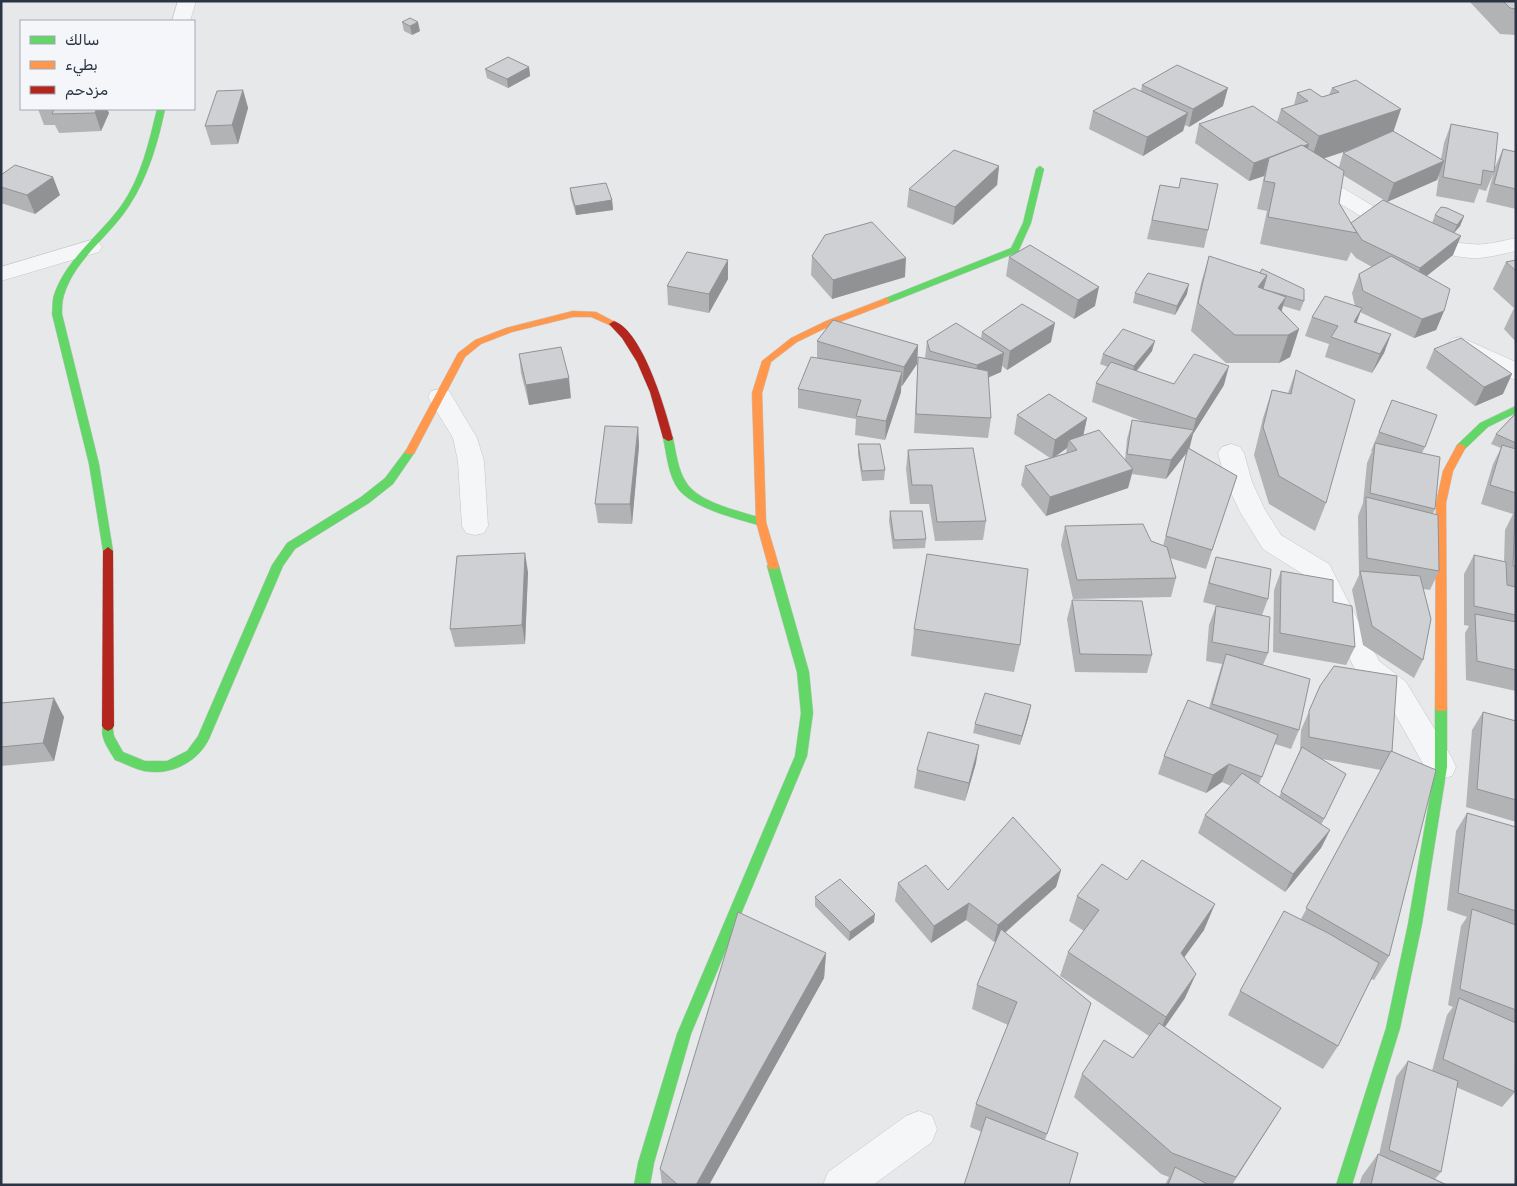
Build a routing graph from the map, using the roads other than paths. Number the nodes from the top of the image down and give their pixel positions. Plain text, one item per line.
1 (187, 1) edge
2 (181, 20) edge
3 (161, 110) edge
4 (1040, 169) dead end
5 (1318, 182) edge
6 (1516, 244) edge
7 (92, 247) junction
8 (1, 274) edge
9 (1460, 344) edge
10 (1516, 372) edge
11 (440, 398) junction
12 (1516, 409) edge
13 (1231, 453) dead end
14 (761, 522) junction
15 (475, 526) dead end
16 (1441, 767) junction
17 (919, 1129) dead end
18 (642, 1185) edge
19 (840, 1185) edge
20 (1344, 1185) edge

1 - 2 street
3 - 7 street
4 - 14 street
5 - 6 street
7 - 8 street
7 - 11 street
9 - 10 street
11 - 14 street
11 - 15 street
12 - 16 street
13 - 16 street
14 - 18 street
16 - 20 street
17 - 19 street

